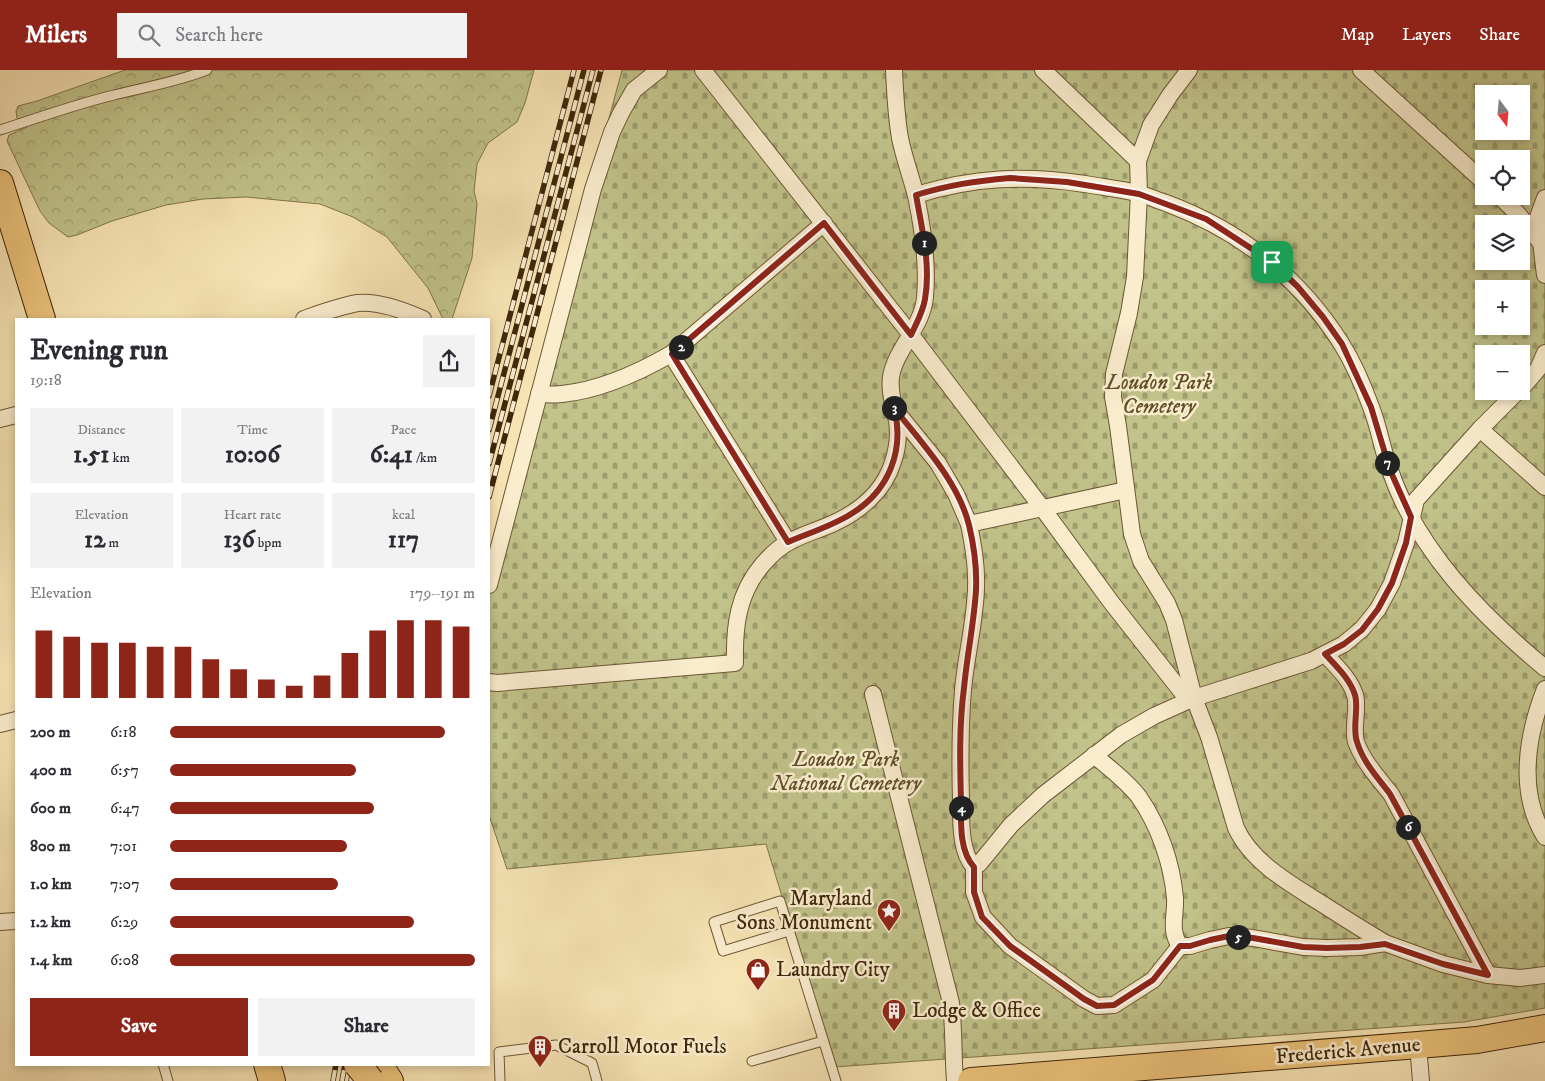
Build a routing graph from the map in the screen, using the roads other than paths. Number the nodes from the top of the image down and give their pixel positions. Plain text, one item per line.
1 (207, 70) edge
2 (659, 70) edge
3 (703, 70) edge
4 (894, 70) edge
5 (1043, 70) edge
6 (1189, 70) edge
7 (1361, 70) edge
8 (0, 130) edge
9 (1138, 161) junction
10 (1475, 174) edge
11 (0, 183) edge
12 (1139, 194) junction
13 (916, 195) junction
14 (1545, 198) edge
15 (1508, 205) edge
16 (824, 223) junction
17 (1543, 246) edge
18 (1545, 275) edge
19 (42, 318) edge
20 (307, 318) edge
21 (421, 318) edge
22 (911, 335) junction
23 (1545, 353) edge
24 (672, 354) junction
25 (1530, 378) edge
26 (539, 394) junction
27 (1509, 400) edge
28 (894, 408) junction
29 (15, 414) edge
30 (0, 419) edge
31 (1480, 429) junction
32 (1545, 487) edge
33 (1126, 490) junction
34 (1043, 509) junction
35 (1411, 517) junction
36 (969, 524) junction
37 (788, 542) junction
38 (490, 582) edge
39 (1325, 654) junction
40 (1545, 668) edge
41 (490, 682) edge
42 (1545, 689) edge
43 (873, 694) dead end
44 (1194, 698) junction
45 (15, 720) edge
46 (0, 724) edge
47 (1094, 755) junction
48 (1545, 837) edge
49 (974, 867) junction
50 (15, 921) edge
51 (0, 922) edge
52 (790, 930) junction
53 (1385, 944) junction
54 (1180, 946) junction
55 (1488, 975) junction
56 (1545, 975) edge
57 (1545, 1028) edge
58 (823, 1041) junction
59 (1418, 1045) junction
60 (752, 1061) dead end
61 (164, 1066) edge
62 (268, 1066) edge
63 (359, 1066) edge
64 (380, 1066) edge
65 (168, 1081) edge
66 (272, 1081) edge
67 (370, 1081) edge
68 (390, 1081) edge
69 (500, 1081) edge
70 (597, 1081) edge
71 (836, 1081) edge
72 (955, 1081) edge
73 (971, 1081) edge
74 (977, 1081) edge
75 (1421, 1081) edge

1 - 8 lane
2 - 26 street
3 - 16 street
4 - 13 street
5 - 9 street
6 - 9 street
7 - 10 street
9 - 12 street
11 - 19 main road
12 - 13 street
12 - 33 street
12 - 35 street
13 - 22 street
14 - 17 street
15 - 17 street
16 - 22 street
16 - 24 street
17 - 18 street
20 - 21 street
22 - 28 street
22 - 34 street
23 - 25 street
24 - 26 street
24 - 37 street
26 - 38 street
27 - 31 street
28 - 36 street
28 - 37 street
29 - 30 street
31 - 32 street
31 - 35 street
33 - 34 street
33 - 44 street
34 - 36 street
34 - 44 street
35 - 39 street
35 - 40 street
36 - 49 street
37 - 41 street
39 - 44 street
39 - 55 street
42 - 48 street
43 - 72 street
44 - 47 street
44 - 53 street
45 - 46 street
47 - 49 street
47 - 54 street
49 - 54 street
50 - 51 street
52 - 52 lane
52 - 58 lane
53 - 54 street
53 - 55 street
55 - 56 street
57 - 59 main road, Frederick Avenue
58 - 60 lane
58 - 71 lane
59 - 74 main road, Frederick Avenue
59 - 75 street
61 - 65 lane
62 - 66 main road
63 - 67 main road, bridge
64 - 68 main road
69 - 70 lane
73 - 74 main road, Frederick Avenue

